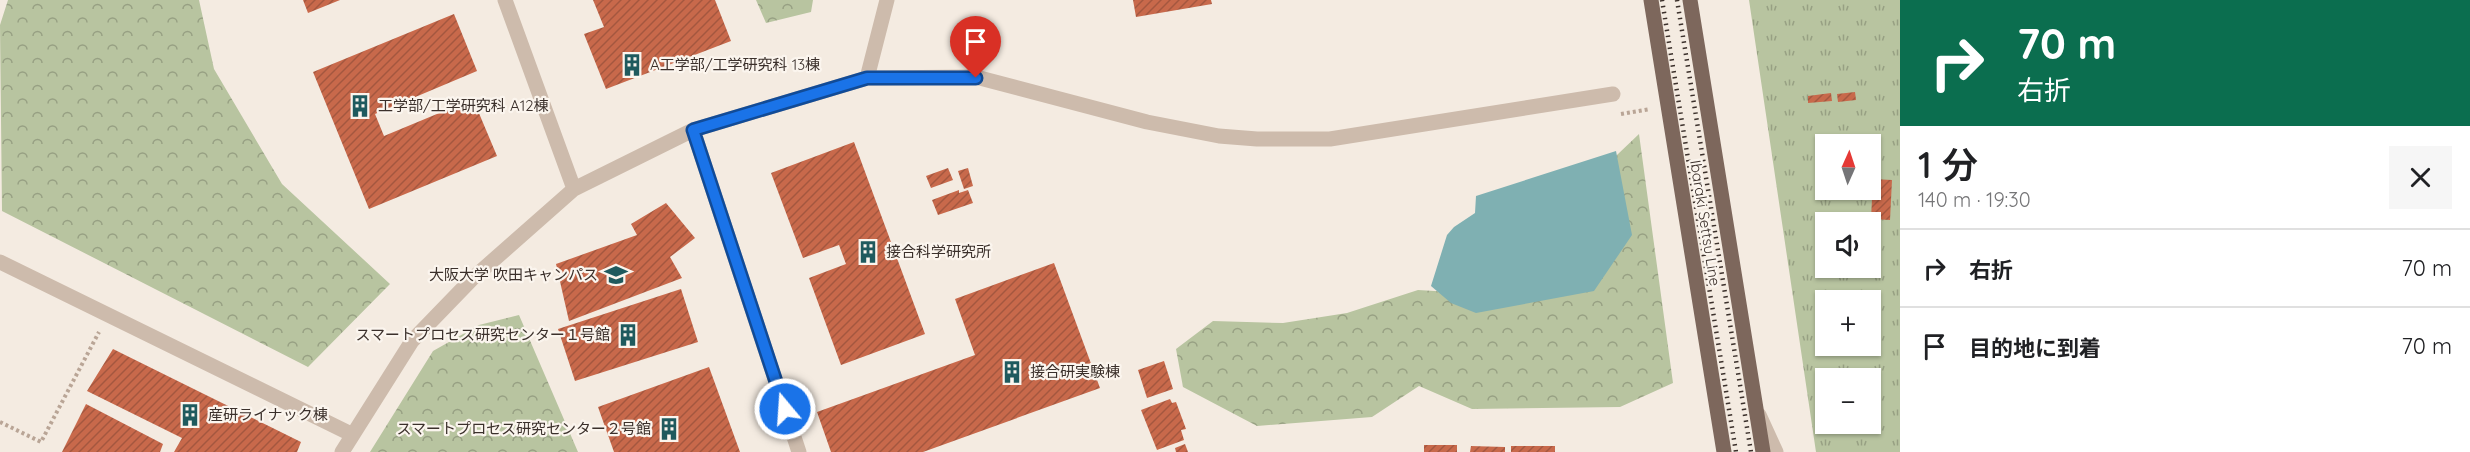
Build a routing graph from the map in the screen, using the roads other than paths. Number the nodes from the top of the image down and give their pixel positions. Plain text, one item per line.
1 (505, 0) edge
2 (887, 0) edge
3 (1651, 0) edge
4 (1690, 0) edge
5 (867, 78) junction
6 (1613, 94) dead end
7 (693, 130) junction
8 (574, 189) junction
9 (0, 262) edge
10 (1756, 407) junction
11 (351, 434) junction
12 (342, 452) edge
13 (799, 452) edge
14 (1725, 452) edge
15 (1763, 452) edge
16 (1776, 452) edge

1 - 8 street
2 - 5 street
3 - 14 main road, Ibaraki Settsu Line
4 - 10 main road, Ibaraki Settsu Line
5 - 6 street
5 - 7 street
7 - 8 street
7 - 13 street
8 - 11 street
9 - 11 street
10 - 15 main road, Ibaraki Settsu Line
10 - 16 street
11 - 12 street

